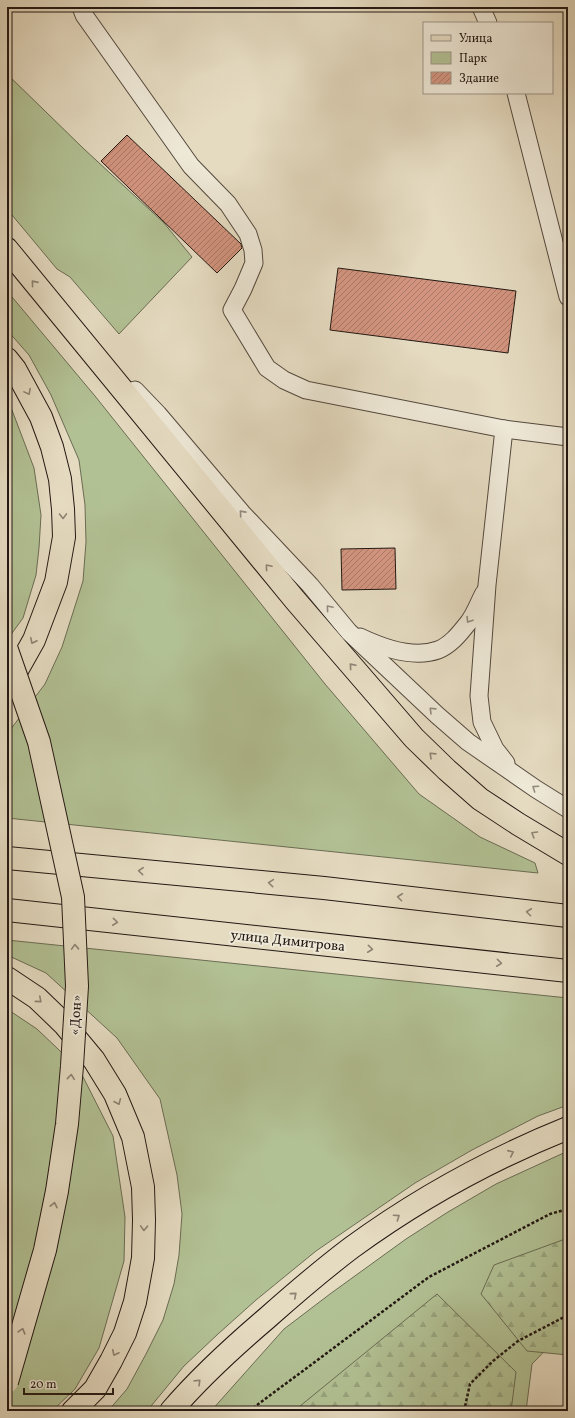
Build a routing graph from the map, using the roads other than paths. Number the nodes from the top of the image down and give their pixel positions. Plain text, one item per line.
1 (81, 7) edge
2 (481, 7) edge
3 (488, 22) edge
4 (516, 94) edge
5 (7, 249) edge
6 (568, 297) edge
7 (53, 306) junction
8 (7, 359) edge
9 (504, 430) junction
10 (568, 437) edge
11 (487, 585) junction
12 (349, 632) junction
13 (7, 650) edge
14 (7, 688) edge
15 (512, 772) junction
16 (568, 809) edge
17 (568, 854) edge
18 (7, 858) edge
19 (7, 910) edge
20 (568, 916) edge
21 (568, 971) edge
22 (7, 978) edge
23 (568, 1128) edge
24 (7, 1382) edge
25 (74, 1411) edge
26 (171, 1411) edge

1 - 9 lane
2 - 3 lane
4 - 6 lane
7 -> 5 main road
12 -> 7 lane
17 -> 7 main road
8 -> 14 main road
9 - 10 lane
9 - 11 lane
11 -> 12 lane
11 - 15 lane
15 -> 12 lane
24 -> 13 main road, «Дон», bridge
16 -> 15 lane
20 -> 18 main road
19 -> 21 main road, улица Димитрова
22 -> 25 main road
26 -> 23 main road

